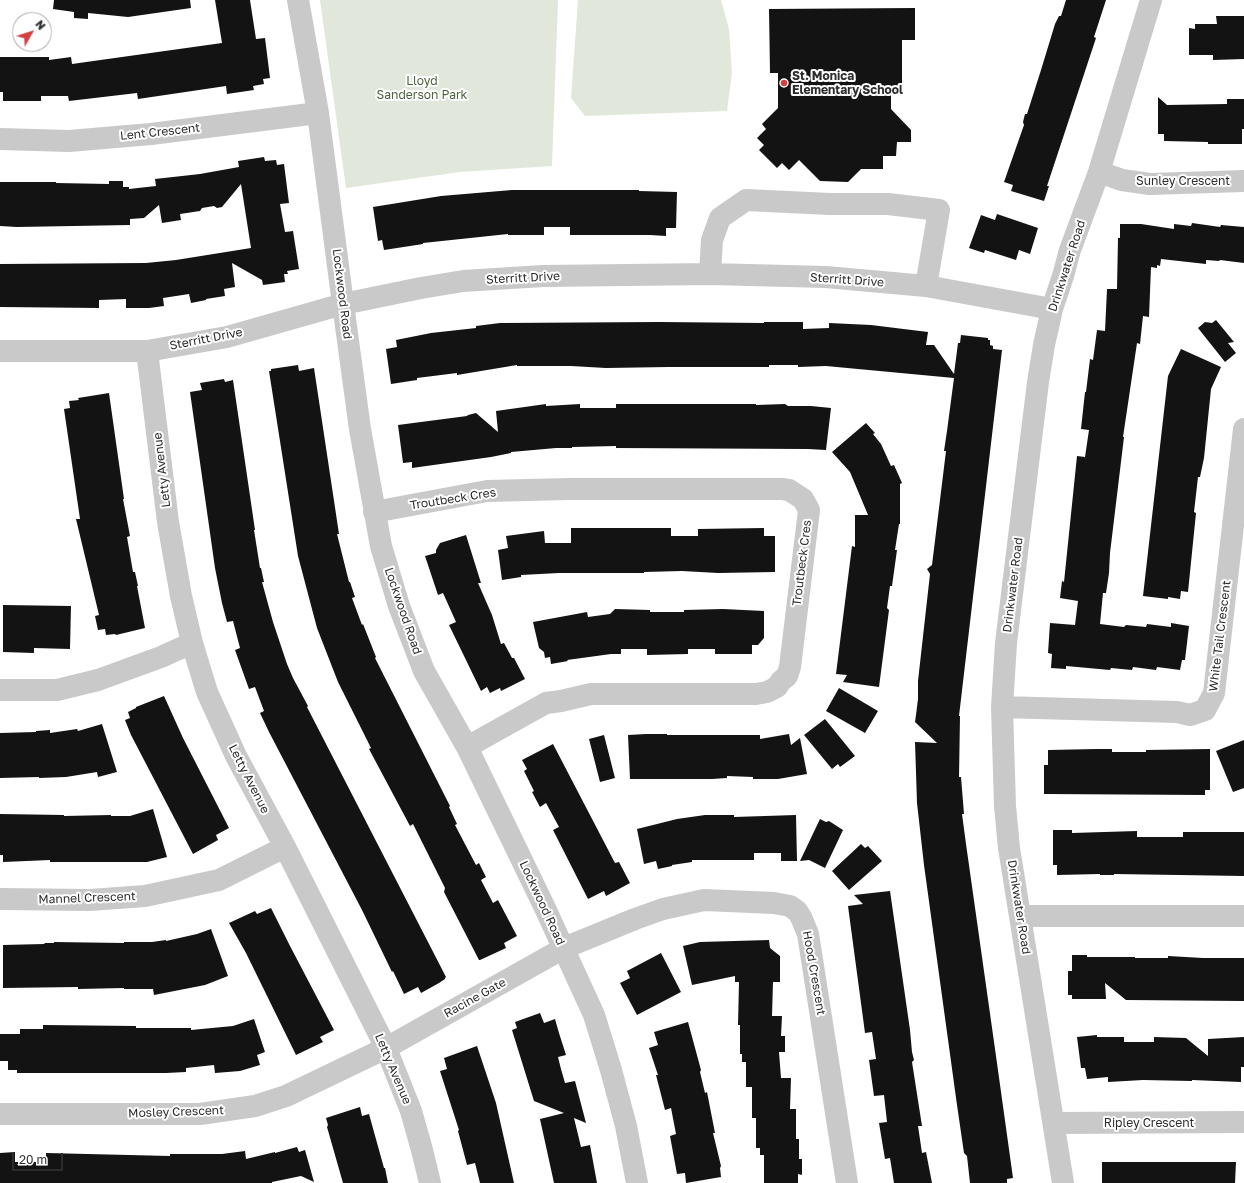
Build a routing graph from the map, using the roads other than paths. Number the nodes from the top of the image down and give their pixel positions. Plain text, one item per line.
1 (298, 0) edge
2 (1151, 0) edge
3 (318, 113) junction
4 (0, 139) edge
5 (1099, 172) junction
6 (1244, 181) edge
7 (710, 274) junction
8 (926, 286) junction
9 (343, 304) junction
10 (1052, 310) junction
11 (0, 351) edge
12 (147, 351) junction
13 (1244, 429) edge
14 (374, 512) junction
15 (192, 643) junction
16 (0, 690) edge
17 (1002, 707) junction
18 (467, 747) junction
19 (285, 847) junction
20 (0, 899) edge
21 (1021, 916) junction
22 (1244, 916) edge
23 (564, 948) junction
24 (386, 1048) junction
25 (0, 1114) edge
26 (1244, 1122) edge
27 (1054, 1123) junction
28 (430, 1183) edge
29 (637, 1183) edge
30 (847, 1183) edge
31 (1063, 1183) edge

1 - 3 street, Lockwood Road
2 - 5 street, Drinkwater Road
3 - 4 street, Lent Crescent
3 - 9 street, Lockwood Road
5 - 6 street, Sunley Crescent
5 - 10 street, Drinkwater Road
7 - 8 street, Sterritt Drive
7 - 8 street
7 - 9 street, Sterritt Drive
8 - 10 street, Sterritt Drive
9 - 12 street, Sterritt Drive
9 - 14 street, Lockwood Road
10 - 17 street, Drinkwater Road
11 - 12 street, Sterritt Drive
12 - 15 street, Letty Avenue
13 - 17 street, White Tail Crescent
14 - 18 street, Lockwood Road
14 - 18 street, Troutbeck Cres
15 - 16 street
15 - 19 street, Letty Avenue
17 - 21 street, Drinkwater Road
18 - 23 street, Lockwood Road
19 - 20 street, Mannel Crescent
19 - 24 street, Letty Avenue
21 - 22 street
21 - 27 street, Drinkwater Road
23 - 24 street, Racine Gate
23 - 29 street, Lockwood Road
23 - 30 street, Hood Crescent
24 - 25 street, Mosley Crescent
24 - 28 street, Letty Avenue
26 - 27 street, Ripley Crescent
27 - 31 street, Drinkwater Road

